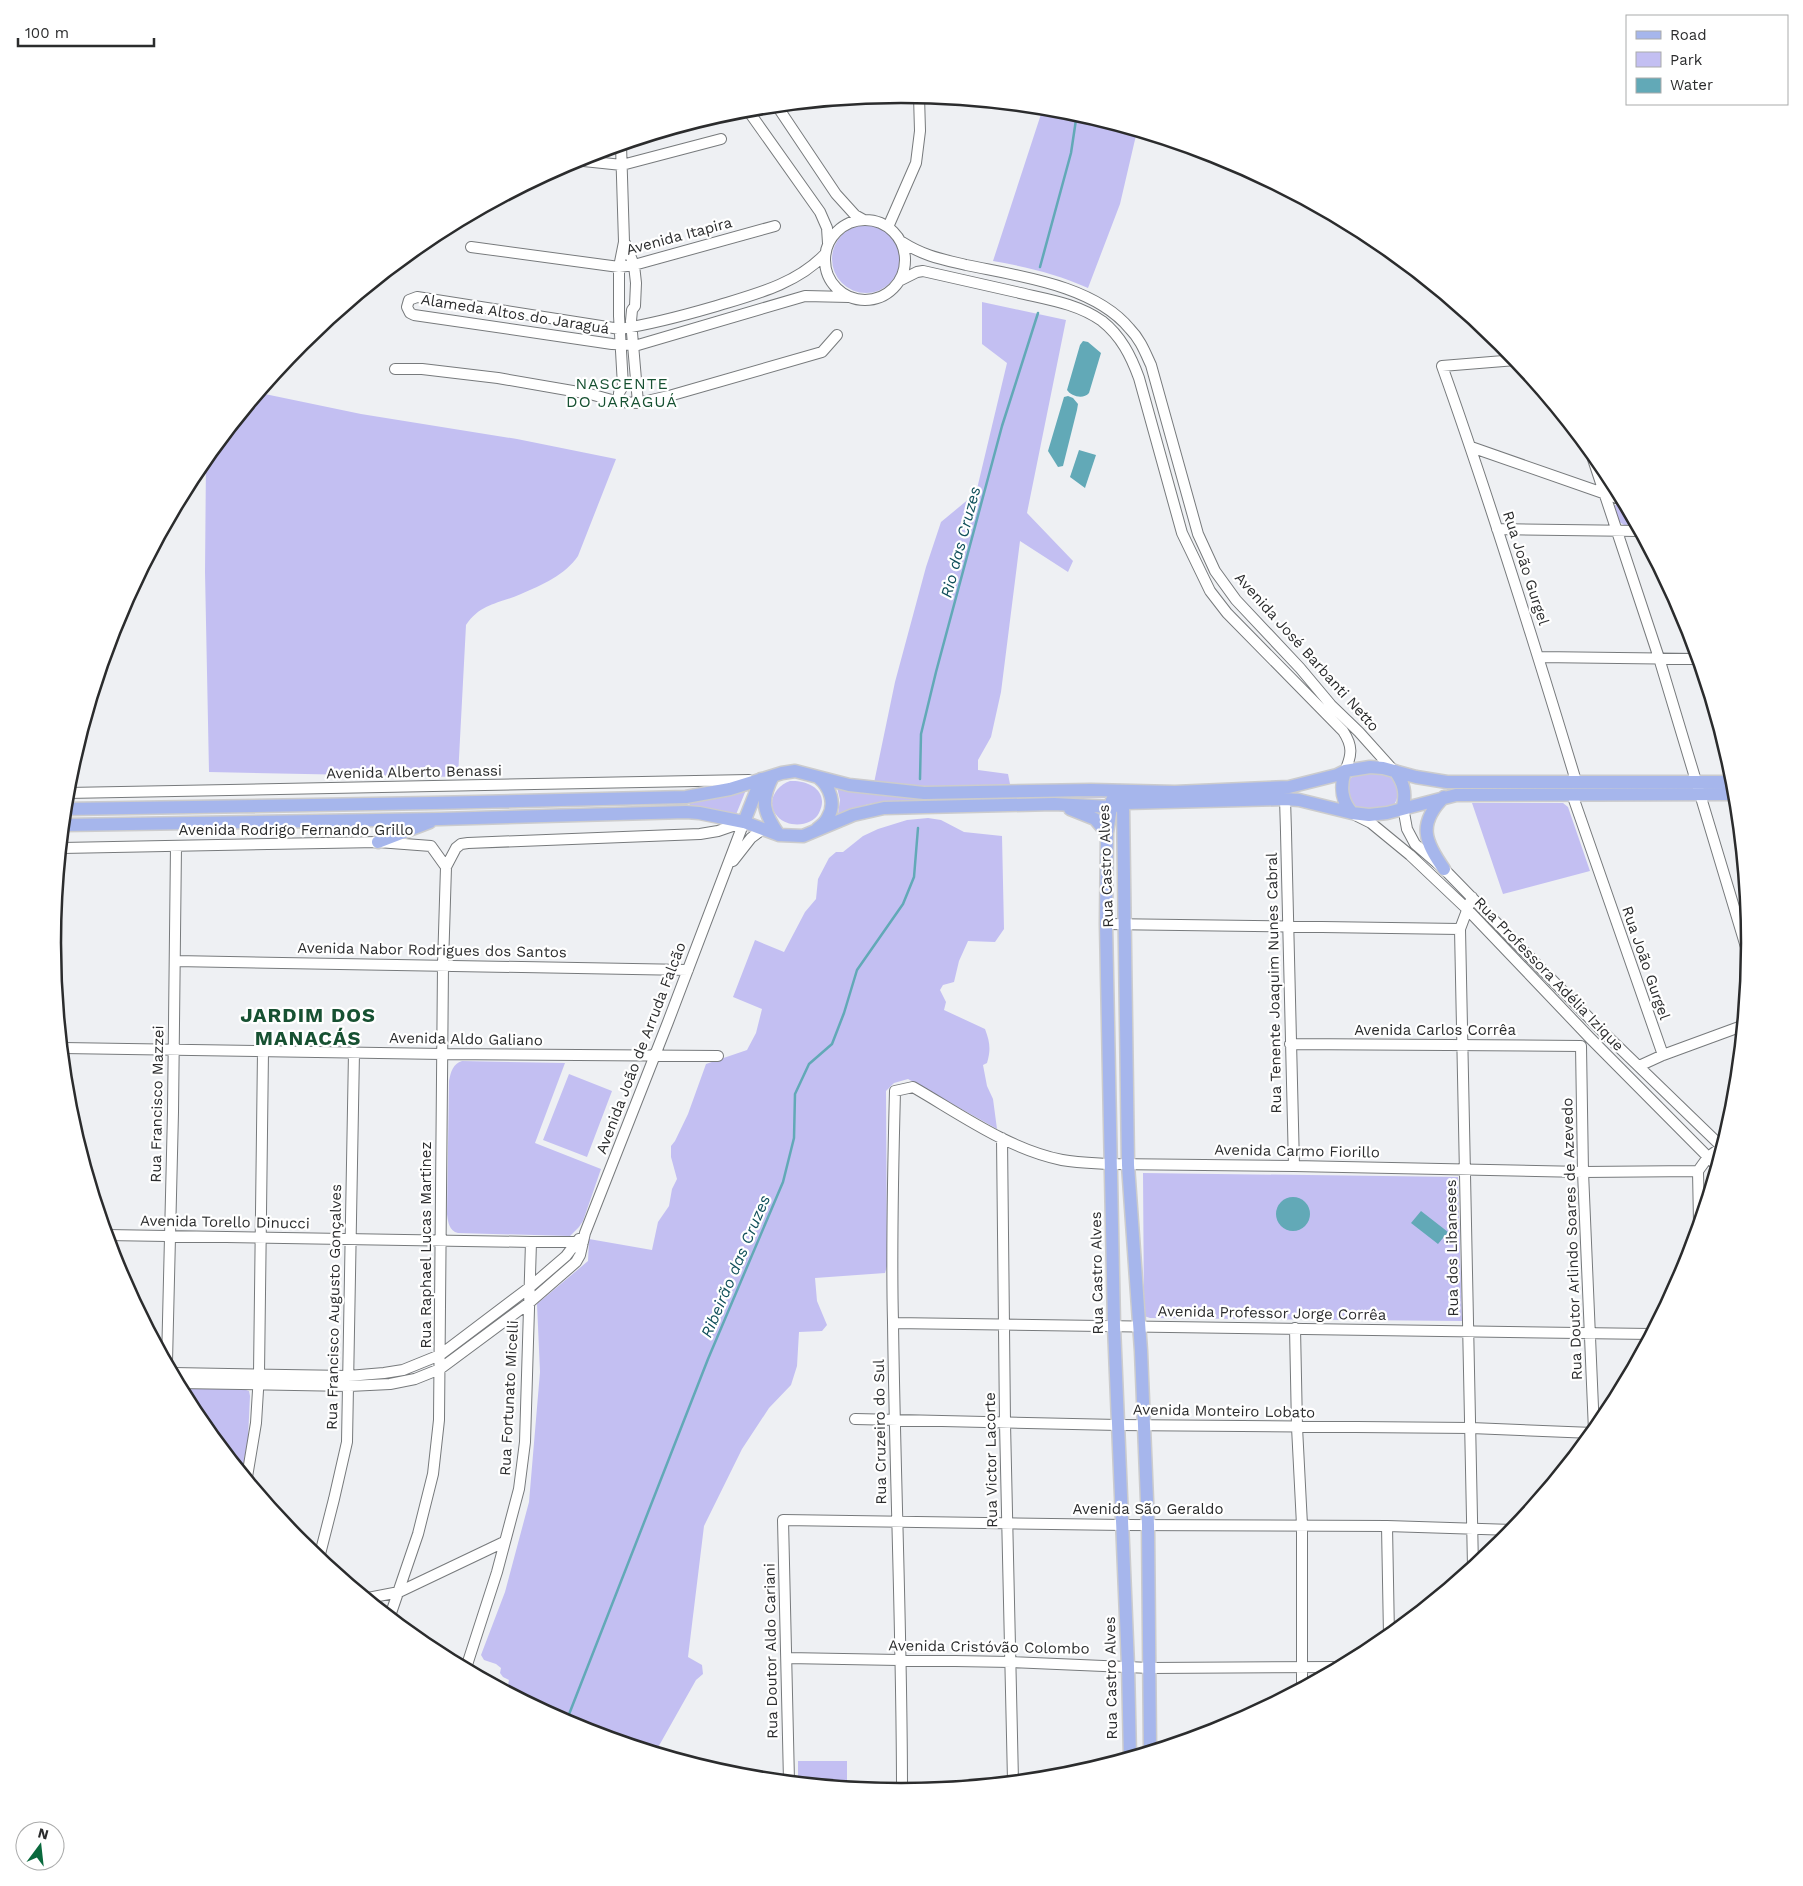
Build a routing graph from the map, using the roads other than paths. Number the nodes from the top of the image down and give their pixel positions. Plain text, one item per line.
1 (919, 104) edge
2 (781, 112) edge
3 (752, 117) edge
4 (721, 139) dead end
5 (621, 151) edge
6 (593, 162) edge
7 (622, 165) junction
8 (864, 220) junction
9 (775, 226) dead end
10 (888, 227) junction
11 (624, 242) junction
12 (902, 242) junction
13 (828, 243) junction
14 (470, 247) dead end
15 (825, 254) junction
16 (619, 267) junction
17 (634, 269) junction
18 (901, 280) junction
19 (849, 297) junction
20 (626, 328) junction
21 (837, 335) dead end
22 (633, 345) junction
23 (621, 347) junction
24 (1507, 361) edge
25 (395, 370) dead end
26 (619, 397) junction
27 (638, 403) junction
28 (1471, 447) junction
29 (1598, 473) edge
30 (1605, 493) junction
31 (1612, 496) edge
32 (1497, 529) junction
33 (1616, 530) junction
34 (1633, 531) edge
35 (1538, 657) junction
36 (1659, 658) junction
37 (1692, 659) edge
38 (1345, 771) junction
39 (1395, 771) junction
40 (767, 778) junction
41 (819, 778) junction
42 (1576, 782) junction
43 (1727, 783) edge
44 (1698, 788) junction
45 (1115, 790) junction
46 (75, 793) edge
47 (1728, 793) edge
48 (1572, 794) junction
49 (1444, 797) junction
50 (1285, 799) junction
51 (1057, 804) junction
52 (1117, 805) junction
53 (1404, 808) junction
54 (72, 809) edge
55 (1352, 813) junction
56 (440, 819) junction
57 (744, 822) junction
58 (69, 825) edge
59 (763, 829) junction
60 (814, 833) junction
61 (1107, 833) junction
62 (779, 835) junction
63 (378, 842) junction
64 (176, 846) junction
65 (67, 848) edge
66 (446, 867) junction
67 (1444, 869) junction
68 (724, 874) junction
69 (1106, 883) junction
70 (1124, 883) junction
71 (1472, 897) junction
72 (1467, 909) junction
73 (1124, 923) junction
74 (1106, 924) junction
75 (1289, 926) junction
76 (1460, 928) junction
77 (1742, 933) edge
78 (175, 962) junction
79 (443, 965) junction
80 (688, 970) junction
81 (1737, 1028) edge
82 (1600, 1029) junction
83 (1590, 1038) junction
84 (1290, 1044) junction
85 (1463, 1046) junction
86 (1581, 1046) junction
87 (68, 1048) edge
88 (173, 1049) junction
89 (263, 1051) junction
90 (354, 1052) junction
91 (442, 1054) junction
92 (1663, 1055) junction
93 (655, 1056) junction
94 (718, 1056) dead end
95 (1639, 1066) junction
96 (913, 1087) joint
97 (1002, 1138) junction
98 (1717, 1142) edge
99 (1715, 1152) edge
100 (1708, 1157) junction
101 (1713, 1162) edge
102 (1112, 1164) junction
103 (1128, 1165) junction
104 (1294, 1166) junction
105 (1466, 1168) junction
106 (1698, 1171) junction
107 (1582, 1172) junction
108 (1699, 1207) edge
109 (114, 1235) edge
110 (169, 1237) junction
111 (260, 1238) junction
112 (581, 1239) junction
113 (351, 1240) junction
114 (440, 1240) junction
115 (531, 1242) junction
116 (530, 1287) junction
117 (529, 1303) junction
118 (893, 1323) junction
119 (1003, 1324) junction
120 (1114, 1326) junction
121 (1139, 1327) junction
122 (1295, 1328) junction
123 (1468, 1330) junction
124 (1589, 1332) junction
125 (1645, 1334) edge
126 (167, 1350) edge
127 (440, 1355) junction
128 (440, 1369) junction
129 (180, 1374) edge
130 (258, 1379) junction
131 (348, 1381) junction
132 (186, 1383) edge
133 (896, 1419) junction
134 (1593, 1419) edge
135 (854, 1420) dead end
136 (1005, 1423) junction
137 (1118, 1425) junction
138 (1144, 1425) junction
139 (1297, 1426) junction
140 (1471, 1428) junction
141 (1585, 1432) edge
142 (248, 1471) edge
143 (783, 1520) joint
144 (896, 1521) junction
145 (1008, 1523) junction
146 (1123, 1525) junction
147 (1148, 1525) junction
148 (1302, 1525) junction
149 (1387, 1526) junction
150 (1472, 1529) junction
151 (1503, 1530) edge
152 (504, 1542) junction
153 (321, 1550) edge
154 (1473, 1559) edge
155 (399, 1592) junction
156 (374, 1597) edge
157 (392, 1611) edge
158 (1389, 1627) edge
159 (787, 1658) junction
160 (902, 1660) junction
161 (1010, 1662) junction
162 (468, 1663) edge
163 (1128, 1666) junction
164 (1302, 1667) junction
165 (1328, 1667) edge
166 (1150, 1668) junction
167 (1302, 1682) edge
168 (1150, 1746) edge
169 (1130, 1752) edge
170 (789, 1775) edge
171 (1013, 1776) edge
172 (902, 1783) edge

1 - 10 street
2 - 8 street
3 - 13 street
4 - 7 street
5 - 7 street
6 - 7 street
7 - 11 street
8 - 10 street
8 - 13 street
9 - 17 street, Avenida Itapira
10 - 12 street
11 - 16 street
11 - 17 street
12 - 18 street
12 - 39 street, Avenida José Barbanti Netto
13 - 15 street
14 - 16 street, Avenida Itapira
15 - 19 street
15 - 20 street, Alameda Altos do Jaraguá
16 - 17 street, Avenida Itapira
16 - 20 street
17 - 20 street
18 - 19 street
18 - 38 street
19 - 22 street, Alameda Altos do Jaraguá
20 - 22 street
20 - 23 street
20 - 23 street, Alameda Altos do Jaraguá
21 - 27 street
22 - 23 street, Alameda Altos do Jaraguá
22 - 27 street
23 - 26 street
24 - 28 street, Rua João Gurgel
25 - 26 street
26 - 27 street
28 - 30 street
28 - 32 street, Rua João Gurgel
29 - 30 street
30 - 31 street
30 - 33 street
32 - 33 street
32 - 35 street, Rua João Gurgel
33 - 34 street
33 - 36 street
35 - 36 street
35 - 42 street, Rua João Gurgel
36 - 37 street
36 - 44 street
38 - 39 main road
38 - 45 main road
38 - 55 main road
39 - 42 main road
39 - 53 main road
40 - 41 main road
40 - 46 street, Avenida Alberto Benassi
40 - 54 main road
40 - 57 main road
40 - 62 main road
41 - 45 main road
41 - 60 main road
42 - 44 main road
43 - 44 main road
44 - 47 main road
44 - 48 main road
44 - 77 street
45 - 52 main road, Rua Castro Alves
48 - 49 main road
48 - 92 street, Rua João Gurgel
49 - 53 main road
49 - 67 main road
50 - 52 main road
50 - 55 main road
50 - 75 street, Rua Tenente Joaquim Nunes Cabral
51 - 52 main road
51 - 60 main road
51 - 61 main road
52 - 61 main road, Rua Castro Alves
52 - 70 main road, Rua Castro Alves
53 - 55 main road
53 - 67 street, Rua Professora Adélia Izique
55 - 72 street, Rua Professora Adélia Izique
56 - 57 main road
56 - 58 main road
56 - 63 main road
57 - 59 main road
57 - 66 street
57 - 68 street, Avenida João de Arruda Falcão
59 - 62 main road
59 - 68 street, Avenida João de Arruda Falcão
60 - 62 main road
61 - 69 main road, Rua Castro Alves
63 - 64 street, Avenida Rodrigo Fernando Grillo
63 - 66 street, Avenida Rodrigo Fernando Grillo
64 - 65 street, Avenida Rodrigo Fernando Grillo
64 - 78 street, Rua Francisco Mazzei
66 - 79 street, Rua Raphael Lucas Martinez
67 - 71 street, Rua Professora Adélia Izique
68 - 80 street, Avenida João de Arruda Falcão
69 - 70 main road
69 - 74 main road, Rua Castro Alves
70 - 73 main road, Rua Castro Alves
71 - 72 street
71 - 82 street, Rua Professora Adélia Izique
72 - 76 street
72 - 83 street, Rua Professora Adélia Izique
73 - 74 street
73 - 75 street
73 - 103 main road, Rua Castro Alves
74 - 102 main road, Rua Castro Alves
75 - 76 street
75 - 84 street, Rua Tenente Joaquim Nunes Cabral
76 - 85 street, Rua dos Libaneses
78 - 79 street, Avenida Nabor Rodrigues dos Santos
78 - 88 street, Rua Francisco Mazzei
79 - 80 street, Avenida Nabor Rodrigues dos Santos
79 - 91 street, Rua Raphael Lucas Martinez
80 - 93 street, Avenida João de Arruda Falcão
81 - 92 street
82 - 83 street
82 - 95 street, Rua Professora Adélia Izique
83 - 86 street
83 - 100 street, Rua Professora Adélia Izique
84 - 85 street, Avenida Carlos Corrêa
84 - 104 street, Rua Tenente Joaquim Nunes Cabral
85 - 86 street, Avenida Carlos Corrêa
85 - 105 street, Rua dos Libaneses
86 - 107 street, Rua Doutor Arlindo Soares de Azevedo
87 - 88 street, Avenida Aldo Galiano
88 - 89 street, Avenida Aldo Galiano
88 - 110 street, Rua Francisco Mazzei
89 - 90 street, Avenida Aldo Galiano
89 - 111 street
90 - 91 street, Avenida Aldo Galiano
90 - 113 street, Rua Francisco Augusto Gonçalves
91 - 93 street, Avenida Aldo Galiano
91 - 114 street, Rua Raphael Lucas Martinez
92 - 95 street
93 - 94 street, Avenida Aldo Galiano
93 - 112 street, Avenida João de Arruda Falcão
95 - 98 street, Rua Professora Adélia Izique
96 - 97 street, Avenida Carmo Fiorillo
96 - 118 street, Rua Cruzeiro do Sul
97 - 102 street, Avenida Carmo Fiorillo
97 - 119 street, Rua Victor Lacorte
99 - 100 street
100 - 101 street, Rua Professora Adélia Izique
100 - 106 street
102 - 103 street, Avenida Carmo Fiorillo
102 - 120 main road, Rua Castro Alves
103 - 104 street, Avenida Carmo Fiorillo
103 - 121 main road, Rua Castro Alves
104 - 105 street, Avenida Carmo Fiorillo
105 - 107 street, Avenida Carmo Fiorillo
105 - 123 street, Rua dos Libaneses
106 - 107 street, Avenida Carmo Fiorillo
106 - 108 street
107 - 124 street, Rua Doutor Arlindo Soares de Azevedo
109 - 110 street, Avenida Torello Dinucci
110 - 111 street, Avenida Torello Dinucci
110 - 126 street, Rua Francisco Mazzei
111 - 113 street, Avenida Torello Dinucci
111 - 130 street
112 - 115 street, Avenida Torello Dinucci
112 - 116 street
112 - 117 street, Avenida João de Arruda Falcão
113 - 114 street, Avenida Torello Dinucci
113 - 131 street, Rua Francisco Augusto Gonçalves
114 - 115 street, Avenida Torello Dinucci
114 - 127 street, Rua Raphael Lucas Martinez
115 - 116 street, Rua Fortunato Micelli
116 - 117 street, Rua Fortunato Micelli
116 - 127 street
117 - 128 street, Avenida João de Arruda Falcão
117 - 152 street, Rua Fortunato Micelli
118 - 119 street, Avenida Professor Jorge Corrêa
118 - 133 street, Rua Cruzeiro do Sul
119 - 120 street, Avenida Professor Jorge Corrêa
119 - 136 street, Rua Victor Lacorte
120 - 121 street, Avenida Professor Jorge Corrêa
120 - 137 main road, Rua Castro Alves
121 - 122 street, Avenida Professor Jorge Corrêa
121 - 138 main road, Rua Castro Alves
122 - 123 street, Avenida Professor Jorge Corrêa
122 - 139 street
123 - 124 street, Avenida Professor Jorge Corrêa
123 - 140 street, Rua dos Libaneses
124 - 125 street, Avenida Professor Jorge Corrêa
124 - 134 street, Rua Doutor Arlindo Soares de Azevedo
127 - 128 street, Rua Raphael Lucas Martinez
127 - 131 street
128 - 131 street, Avenida João de Arruda Falcão
128 - 155 street, Rua Raphael Lucas Martinez
129 - 130 street
130 - 131 street
130 - 132 street
130 - 142 street
131 - 153 street, Rua Francisco Augusto Gonçalves
133 - 135 street, Avenida Monteiro Lobato
133 - 136 street, Avenida Monteiro Lobato
133 - 144 street, Rua Cruzeiro do Sul
136 - 137 street, Avenida Monteiro Lobato
136 - 145 street, Rua Victor Lacorte
137 - 138 street, Avenida Monteiro Lobato
137 - 146 main road, Rua Castro Alves
138 - 139 street, Avenida Monteiro Lobato
138 - 147 main road, Rua Castro Alves
139 - 140 street, Avenida Monteiro Lobato
139 - 148 street
140 - 141 street, Avenida Monteiro Lobato
140 - 150 street, Rua dos Libaneses
143 - 144 street, Avenida São Geraldo
143 - 159 street, Rua Doutor Aldo Cariani
144 - 145 street, Avenida São Geraldo
144 - 160 street, Rua Cruzeiro do Sul
145 - 146 street, Avenida São Geraldo
145 - 161 street, Rua Victor Lacorte
146 - 147 street, Avenida São Geraldo
146 - 163 main road, Rua Castro Alves
147 - 148 street, Avenida São Geraldo
147 - 166 main road, Rua Castro Alves
148 - 149 street, Avenida São Geraldo
148 - 164 street
149 - 150 street, Avenida São Geraldo
149 - 158 street
150 - 151 street, Avenida São Geraldo
150 - 154 street, Rua dos Libaneses
152 - 155 street
152 - 162 street, Rua Fortunato Micelli
155 - 156 street
155 - 157 street, Rua Raphael Lucas Martinez
159 - 160 street, Avenida Cristóvão Colombo
159 - 170 street, Rua Doutor Aldo Cariani
160 - 161 street, Avenida Cristóvão Colombo
160 - 172 street, Rua Cruzeiro do Sul
161 - 163 street, Avenida Cristóvão Colombo
161 - 171 street, Rua Victor Lacorte
163 - 166 street, Avenida Cristóvão Colombo
163 - 169 main road, Rua Castro Alves
164 - 165 street, Avenida Cristóvão Colombo
164 - 166 street, Avenida Cristóvão Colombo
164 - 167 street
166 - 168 main road, Rua Castro Alves

